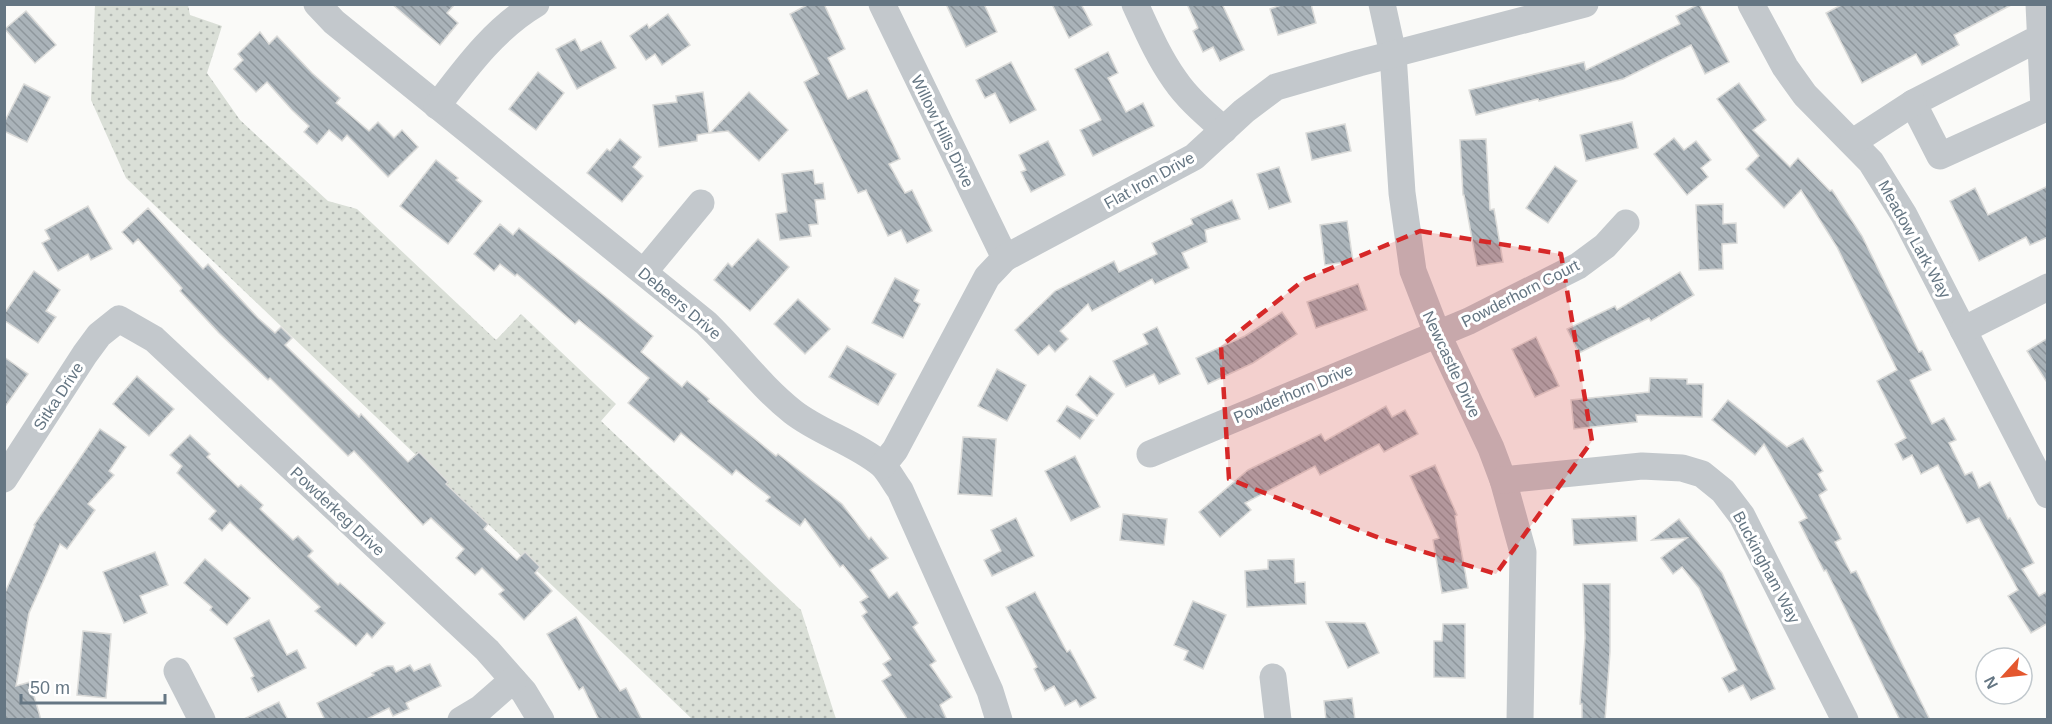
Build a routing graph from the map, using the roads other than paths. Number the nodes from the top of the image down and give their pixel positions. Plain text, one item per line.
1 (316, 4) edge
2 (536, 4) edge
3 (882, 4) edge
4 (1135, 4) edge
5 (1382, 4) edge
6 (1585, 4) edge
7 (1751, 4) edge
8 (2039, 4) edge
9 (2041, 37) junction
10 (1393, 54) junction
11 (1913, 103) junction
12 (437, 106) junction
13 (1224, 130) junction
14 (1852, 142) junction
15 (701, 203) dead end
16 (1626, 223) dead end
17 (1005, 258) junction
18 (644, 272) junction
19 (2048, 287) edge
20 (119, 319) joint
21 (1963, 330) junction
22 (1437, 333) junction
23 (1150, 454) dead end
24 (883, 465) junction
25 (4, 479) edge
26 (1503, 480) junction
27 (2048, 495) edge
28 (177, 671) dead end
29 (1273, 676) dead end
30 (513, 680) junction
31 (202, 720) edge
32 (461, 720) edge
33 (541, 720) edge
34 (999, 720) edge
35 (1278, 720) edge
36 (1520, 720) edge
37 (1845, 720) edge

1 - 12 street, Debeers Drive
2 - 12 street
3 - 17 street, Willow Hills Drive
4 - 13 street
5 - 10 street, Newcastle Drive
6 - 10 street, Flat Iron Drive
7 - 14 street, Meadow Lark Way
8 - 9 street
9 - 11 street
9 - 11 street
10 - 13 street, Flat Iron Drive
10 - 22 street, Newcastle Drive
11 - 14 street
12 - 18 street, Debeers Drive
13 - 17 street, Flat Iron Drive
14 - 21 street, Meadow Lark Way
15 - 18 street
16 - 22 street, Powderhorn Court
17 - 24 street, Flat Iron Drive
18 - 24 street, Debeers Drive
19 - 21 street
20 - 25 street, Sitka Drive
20 - 30 street, Powderkeg Drive
21 - 27 street, Meadow Lark Way
22 - 23 street, Powderhorn Drive
22 - 26 street, Newcastle Drive
24 - 34 street, Debeers Drive
26 - 36 street, Newcastle Drive
26 - 37 street, Buckingham Way
28 - 31 street
29 - 35 street
30 - 32 street
30 - 33 street, Powderkeg Drive

